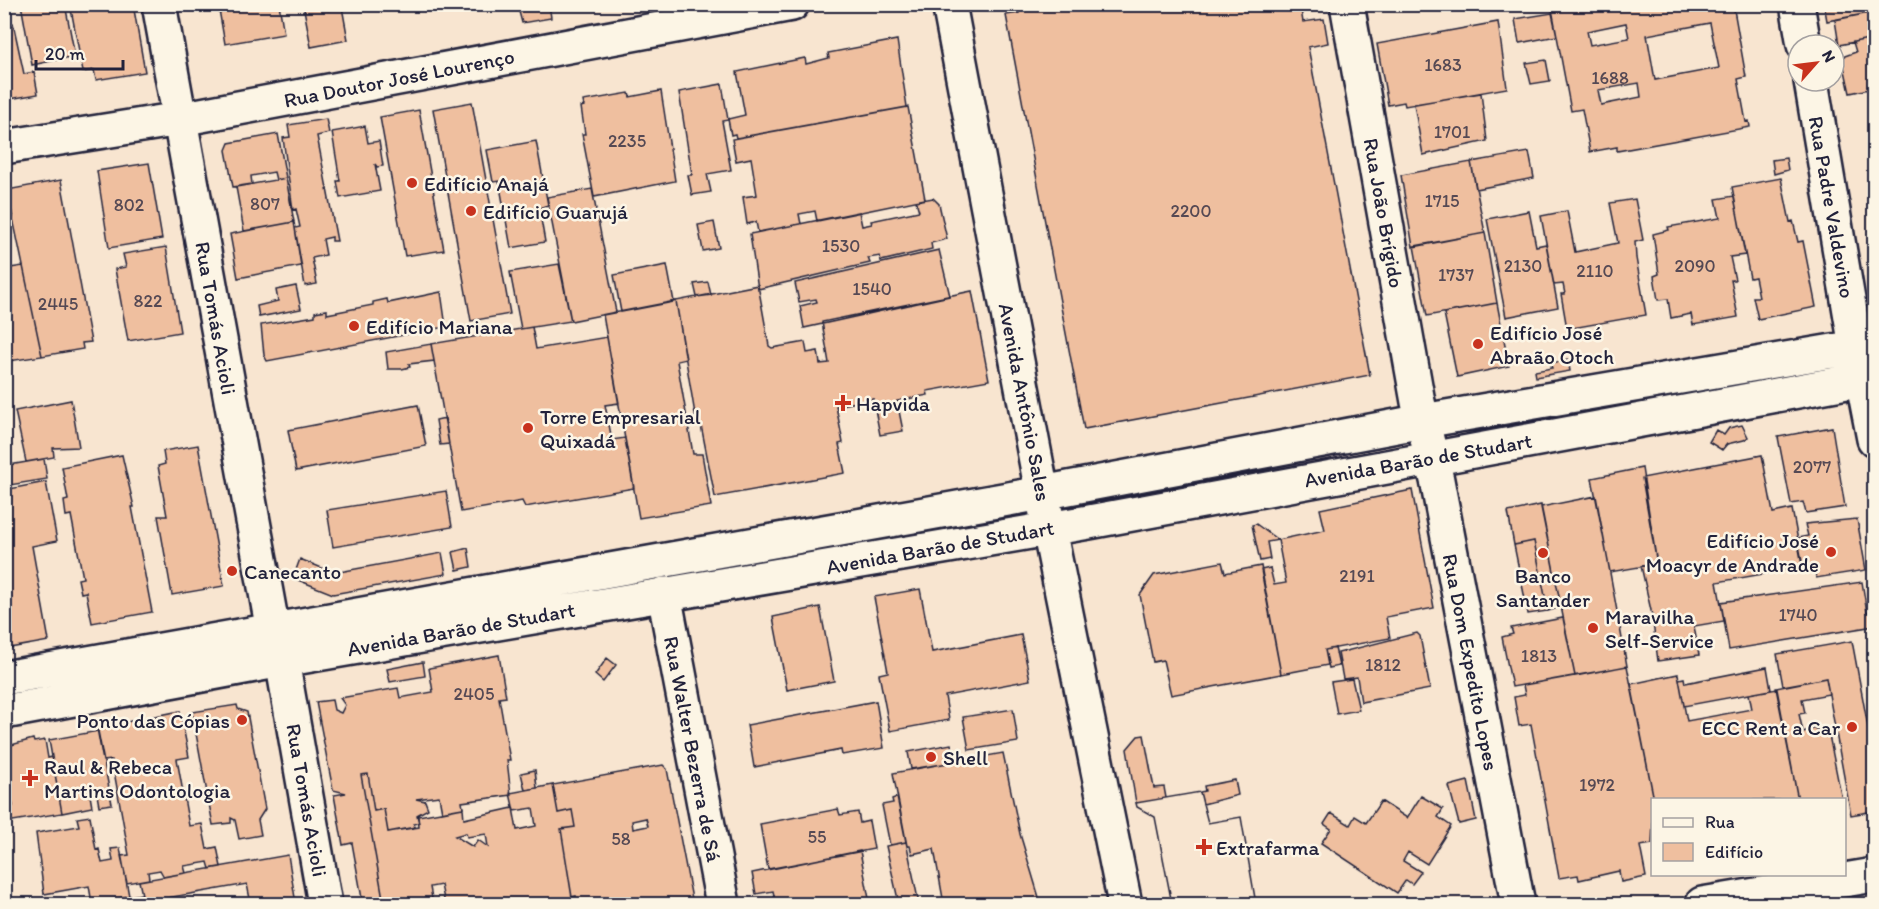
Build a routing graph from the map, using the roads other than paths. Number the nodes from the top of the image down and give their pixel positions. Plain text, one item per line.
1 (159, 4) edge
2 (792, 4) edge
3 (949, 4) edge
4 (1347, 4) edge
5 (1797, 4) edge
6 (1802, 33) edge
7 (1813, 93) edge
8 (180, 119) junction
9 (4, 147) edge
10 (1865, 345) edge
11 (1869, 378) edge
12 (1423, 421) junction
13 (1875, 439) edge
14 (1431, 457) junction
15 (1042, 493) junction
16 (1049, 529) junction
17 (664, 594) junction
18 (277, 645) junction
19 (4, 678) edge
20 (4, 712) edge
21 (1875, 875) edge
22 (325, 904) edge
23 (723, 904) edge
24 (1125, 904) edge
25 (1518, 904) edge
26 (1702, 904) edge

1 - 8 main road, Rua Tomás Acioli
2 - 8 main road, Rua Doutor José Lourenço
3 - 15 main road, Avenida Antônio Sales
4 - 12 main road, Rua João Brígido
5 - 6 main road
7 - 10 main road, Rua Padre Valdevino
8 - 9 main road, Rua Doutor José Lourenço
8 - 18 main road, Rua Tomás Acioli
10 - 11 main road, Rua Padre Valdevino
10 - 12 main road, Avenida Barão de Studart
11 - 13 main road, Rua Padre Valdevino
11 - 14 main road, Avenida Barão de Studart
12 - 14 main road, Rua Dom Expedito Lopes
12 - 15 main road, Avenida Barão de Studart
14 - 16 main road, Avenida Barão de Studart
14 - 25 main road, Rua Dom Expedito Lopes
15 - 16 main road, Avenida Antônio Sales
15 - 18 main road, Avenida Barão de Studart
16 - 17 main road, Avenida Barão de Studart
16 - 24 main road, Avenida Antônio Sales
17 - 18 main road, Avenida Barão de Studart
17 - 23 main road, Rua Walter Bezerra de Sá
18 - 19 main road, Avenida Barão de Studart
18 - 20 main road, Avenida Barão de Studart
18 - 22 main road, Rua Tomás Acioli
21 - 26 main road

